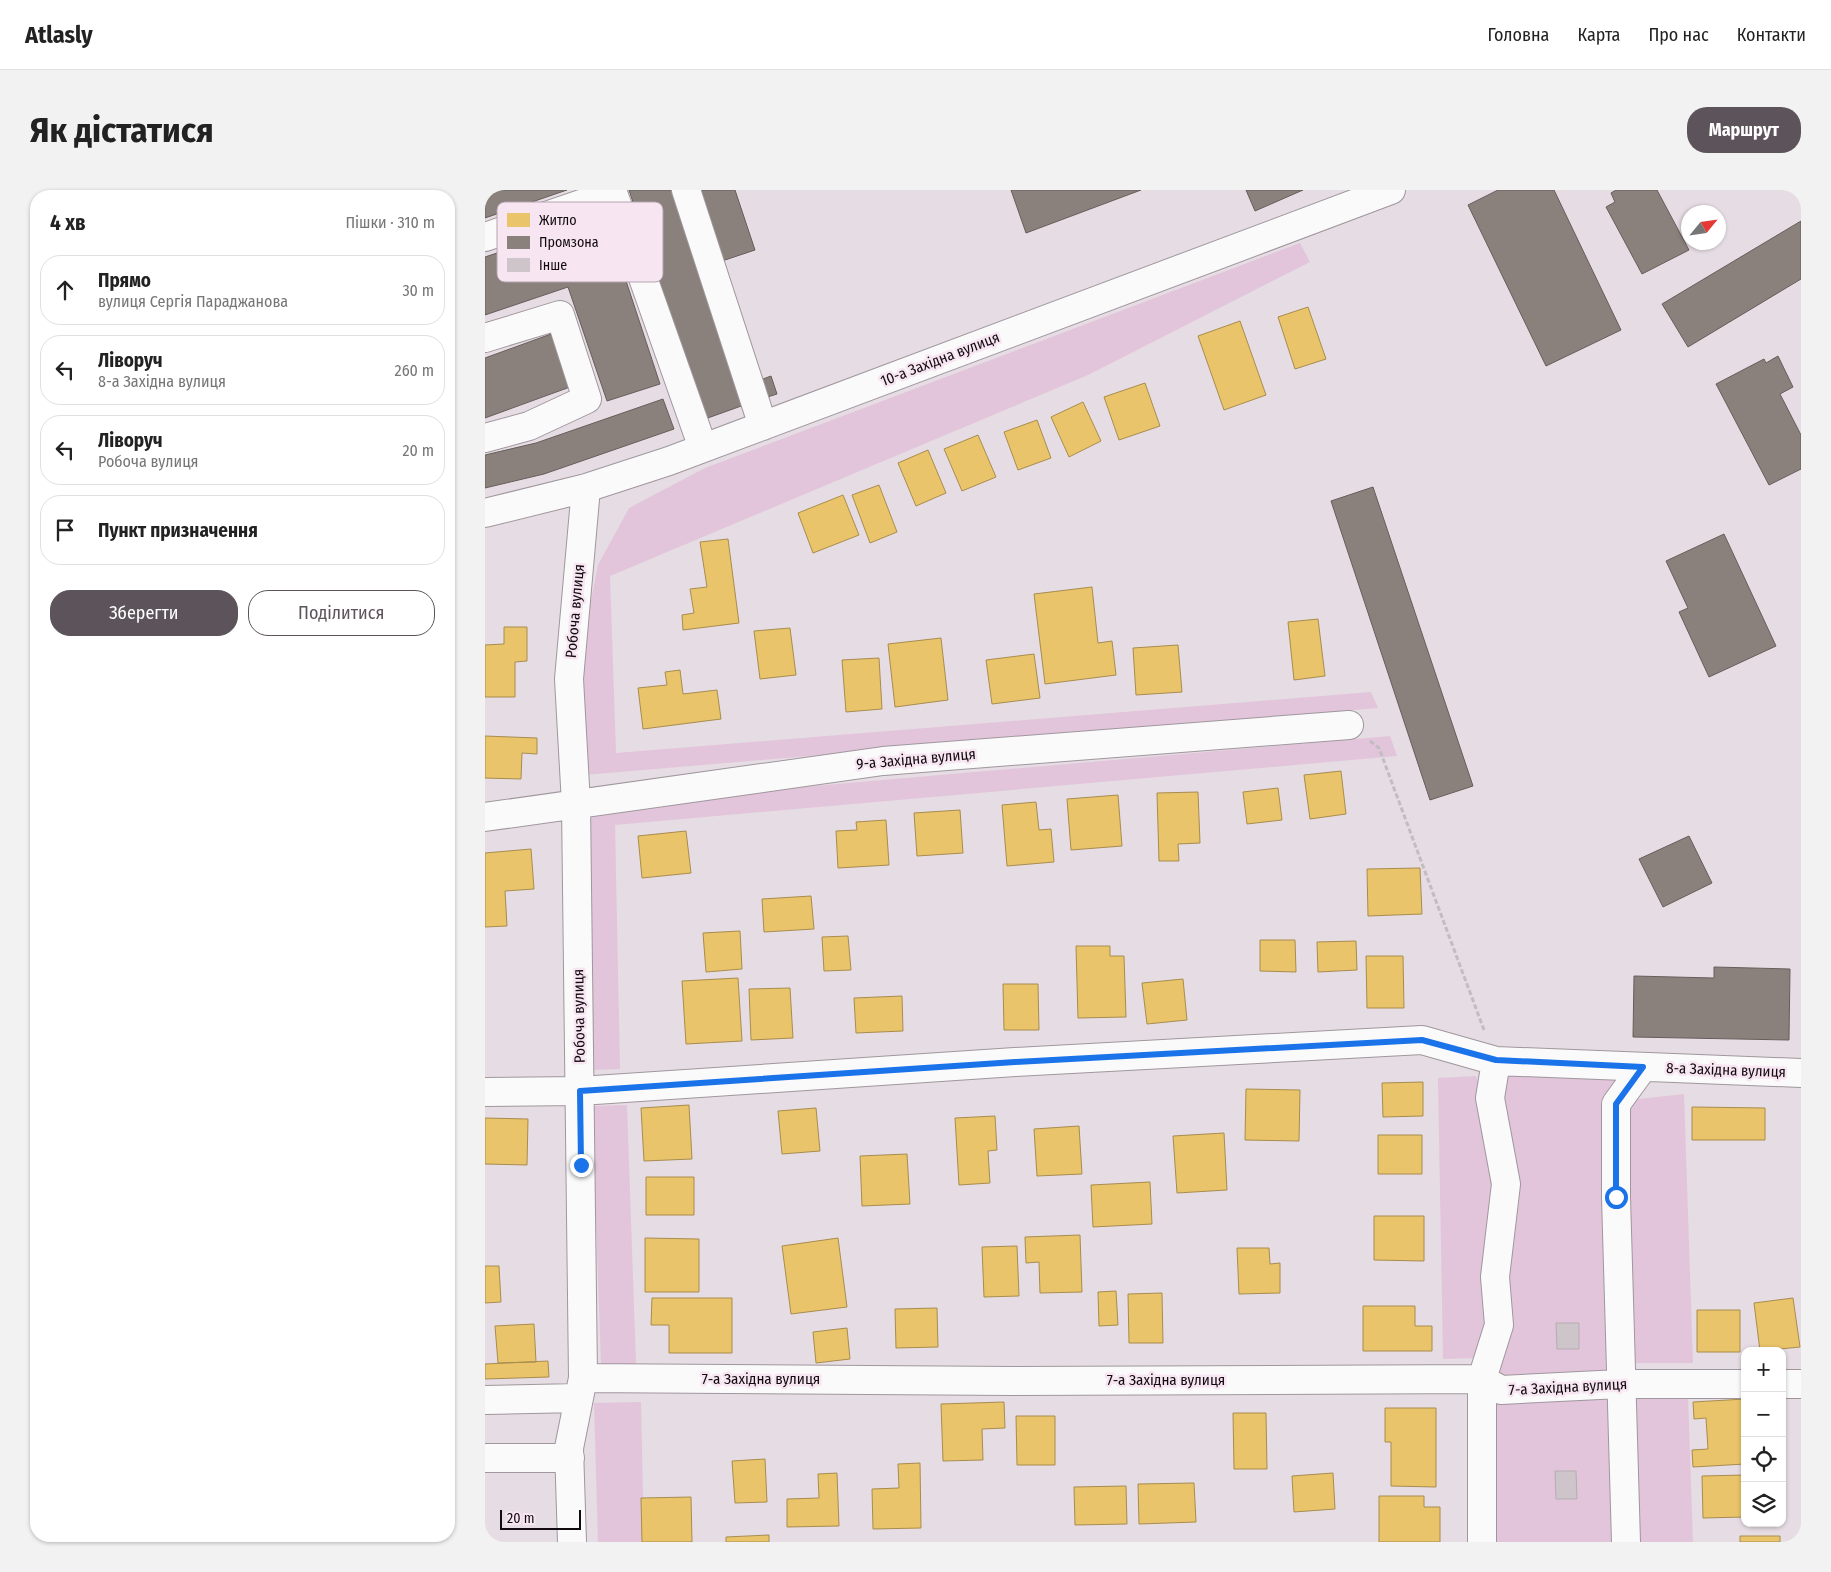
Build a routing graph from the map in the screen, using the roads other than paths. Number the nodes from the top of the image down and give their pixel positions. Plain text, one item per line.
1 (685, 190) edge
2 (1391, 190) edge
3 (612, 191) edge
4 (582, 202) edge
5 (497, 233) edge
6 (485, 237) edge
7 (644, 282) edge
8 (485, 338) edge
9 (763, 426) junction
10 (485, 438) edge
11 (703, 448) junction
12 (586, 488) junction
13 (485, 513) edge
14 (1349, 725) road end
15 (576, 804) junction
16 (485, 816) edge
17 (1496, 1060) junction
18 (1643, 1067) junction
19 (1801, 1073) edge
20 (580, 1091) junction
21 (485, 1092) edge
22 (1483, 1379) junction
23 (1620, 1384) junction
24 (1741, 1384) edge
25 (1786, 1384) edge
26 (1801, 1384) edge
27 (581, 1388) junction
28 (485, 1400) edge
29 (485, 1458) edge
30 (570, 1458) junction
31 (572, 1542) edge
32 (1482, 1542) edge
33 (1626, 1542) edge

1 - 9 street
2 - 9 street, 10-а Західна вулиця
3 - 4 street
5 - 6 street
7 - 11 street
8 - 10 street
9 - 11 street, 10-а Західна вулиця
11 - 12 street, 10-а Західна вулиця
12 - 13 street, 10-а Західна вулиця
12 - 15 street, Робоча вулиця
14 - 15 street, 9-а Західна вулиця
15 - 16 street, 9-а Західна вулиця
15 - 20 street, Робоча вулиця
17 - 18 street, 8-а Західна вулиця
17 - 20 street, 8-а Західна вулиця
17 - 22 street
18 - 19 street, 8-а Західна вулиця
18 - 23 street
20 - 21 street, 8-а Західна вулиця
20 - 27 street, Робоча вулиця
22 - 23 street, 7-а Західна вулиця
22 - 27 street, 7-а Західна вулиця
22 - 32 street
23 - 24 street, 7-а Західна вулиця
23 - 33 street
25 - 26 street
27 - 28 street, 7-а Західна вулиця
27 - 30 street, Робоча вулиця
29 - 30 street
30 - 31 street, Робоча вулиця

